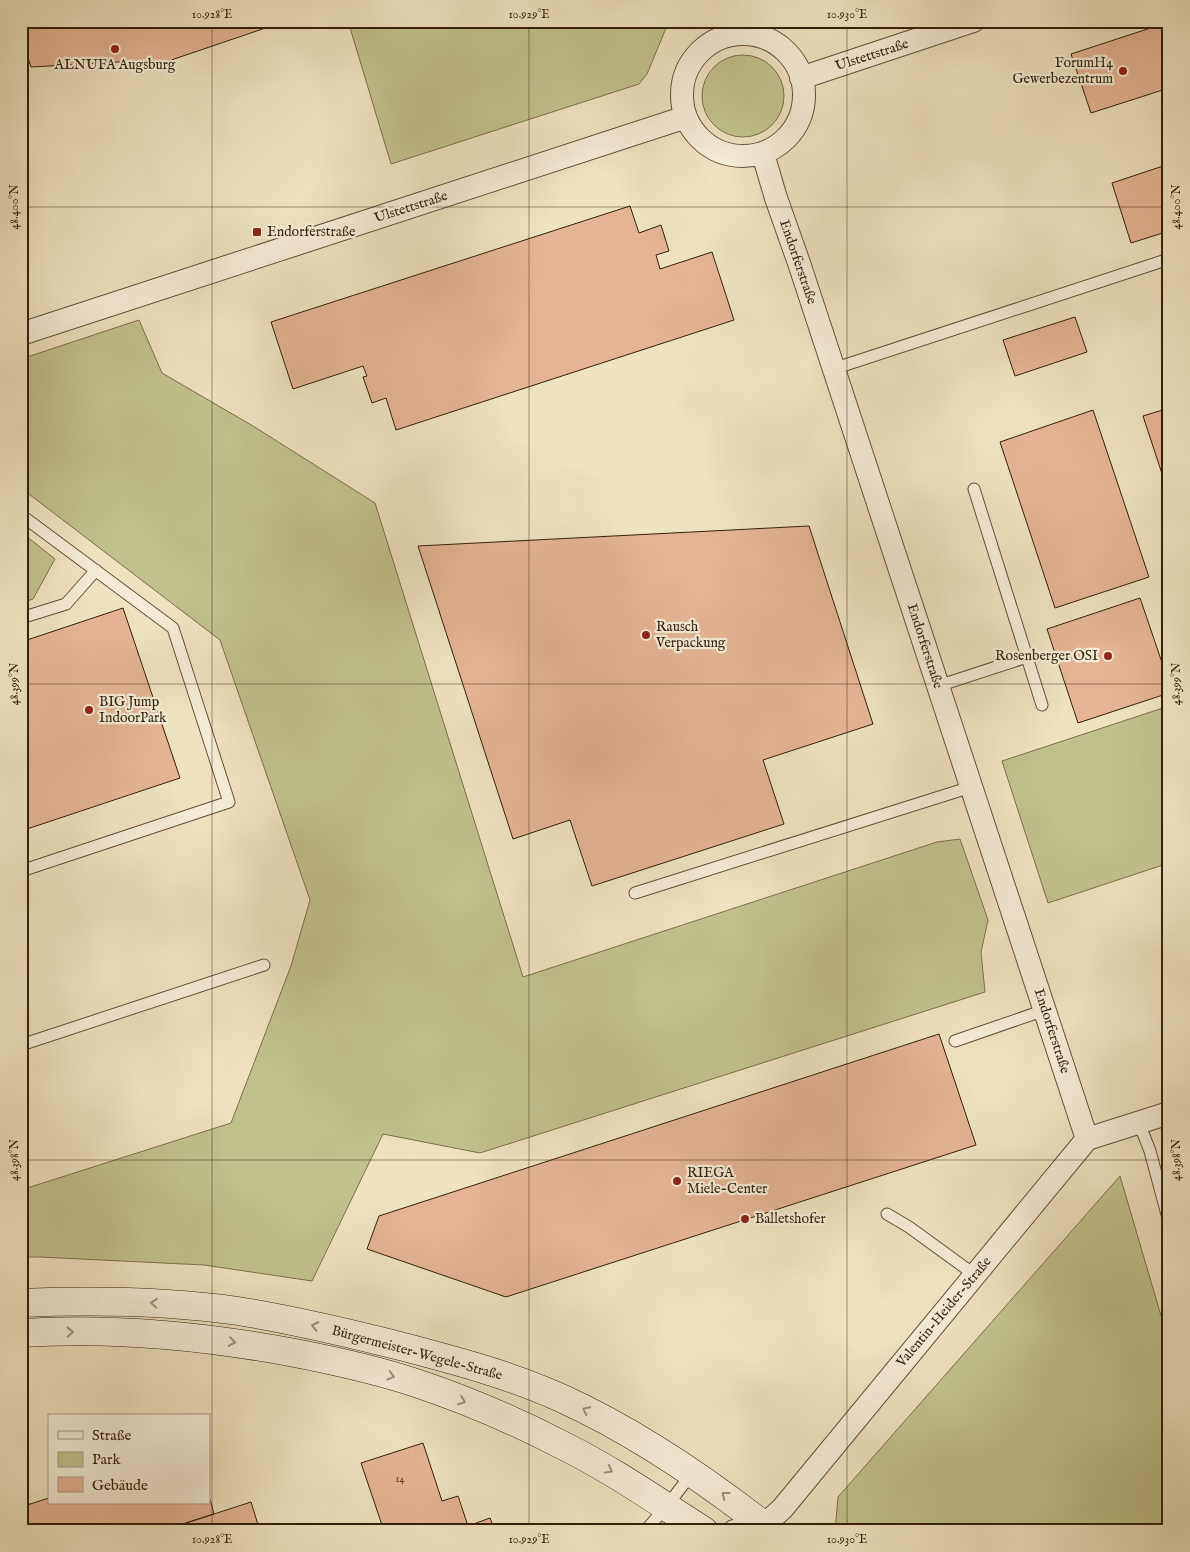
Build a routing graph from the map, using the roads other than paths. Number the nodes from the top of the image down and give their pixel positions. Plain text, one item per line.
1 (972, 21) edge
2 (726, 29) edge
3 (801, 78) junction
4 (686, 117) junction
5 (763, 154) junction
6 (1169, 259) edge
7 (21, 334) edge
8 (833, 369) junction
9 (974, 489) dead end
10 (21, 515) edge
11 (96, 570) junction
12 (21, 618) edge
13 (1027, 657) junction
14 (938, 686) junction
15 (1042, 705) dead end
16 (971, 787) junction
17 (21, 871) edge
18 (635, 893) dead end
19 (264, 965) dead end
20 (1045, 1010) junction
21 (955, 1041) dead end
22 (21, 1045) edge
23 (1169, 1113) edge
24 (1139, 1123) junction
25 (1088, 1139) junction
26 (887, 1214) dead end
27 (1169, 1222) edge
28 (975, 1275) junction
29 (21, 1303) edge
30 (21, 1333) edge
31 (692, 1473) junction
32 (667, 1506) junction
33 (767, 1528) edge
34 (645, 1531) edge
35 (704, 1531) edge
36 (734, 1531) edge

1 - 3 street, Ulstettstraße
2 - 3 street
2 - 4 street
3 - 5 street
4 - 5 street
4 - 7 street, Ulstettstraße
5 - 8 street, Endorferstraße
6 - 8 lane
8 - 14 street, Endorferstraße
9 - 13 lane
10 - 11 lane
11 - 12 lane
11 - 17 lane
13 - 14 lane
13 - 15 lane
14 - 16 street, Endorferstraße
16 - 18 lane
16 - 20 street, Endorferstraße
19 - 22 lane
20 - 21 lane
20 - 25 street, Endorferstraße
23 - 24 street
24 - 25 street
24 - 27 lane
25 - 28 street, Valentin-Heider-Straße
26 - 28 lane
28 - 33 street, Valentin-Heider-Straße
31 -> 29 main road, Bürgermeister-Wegele-Straße
30 -> 32 main road, Bürgermeister-Wegele-Straße
31 - 32 lane
33 -> 31 main road, Bürgermeister-Wegele-Straße
32 - 34 lane
32 - 35 main road, Bürgermeister-Wegele-Straße
33 - 36 street

